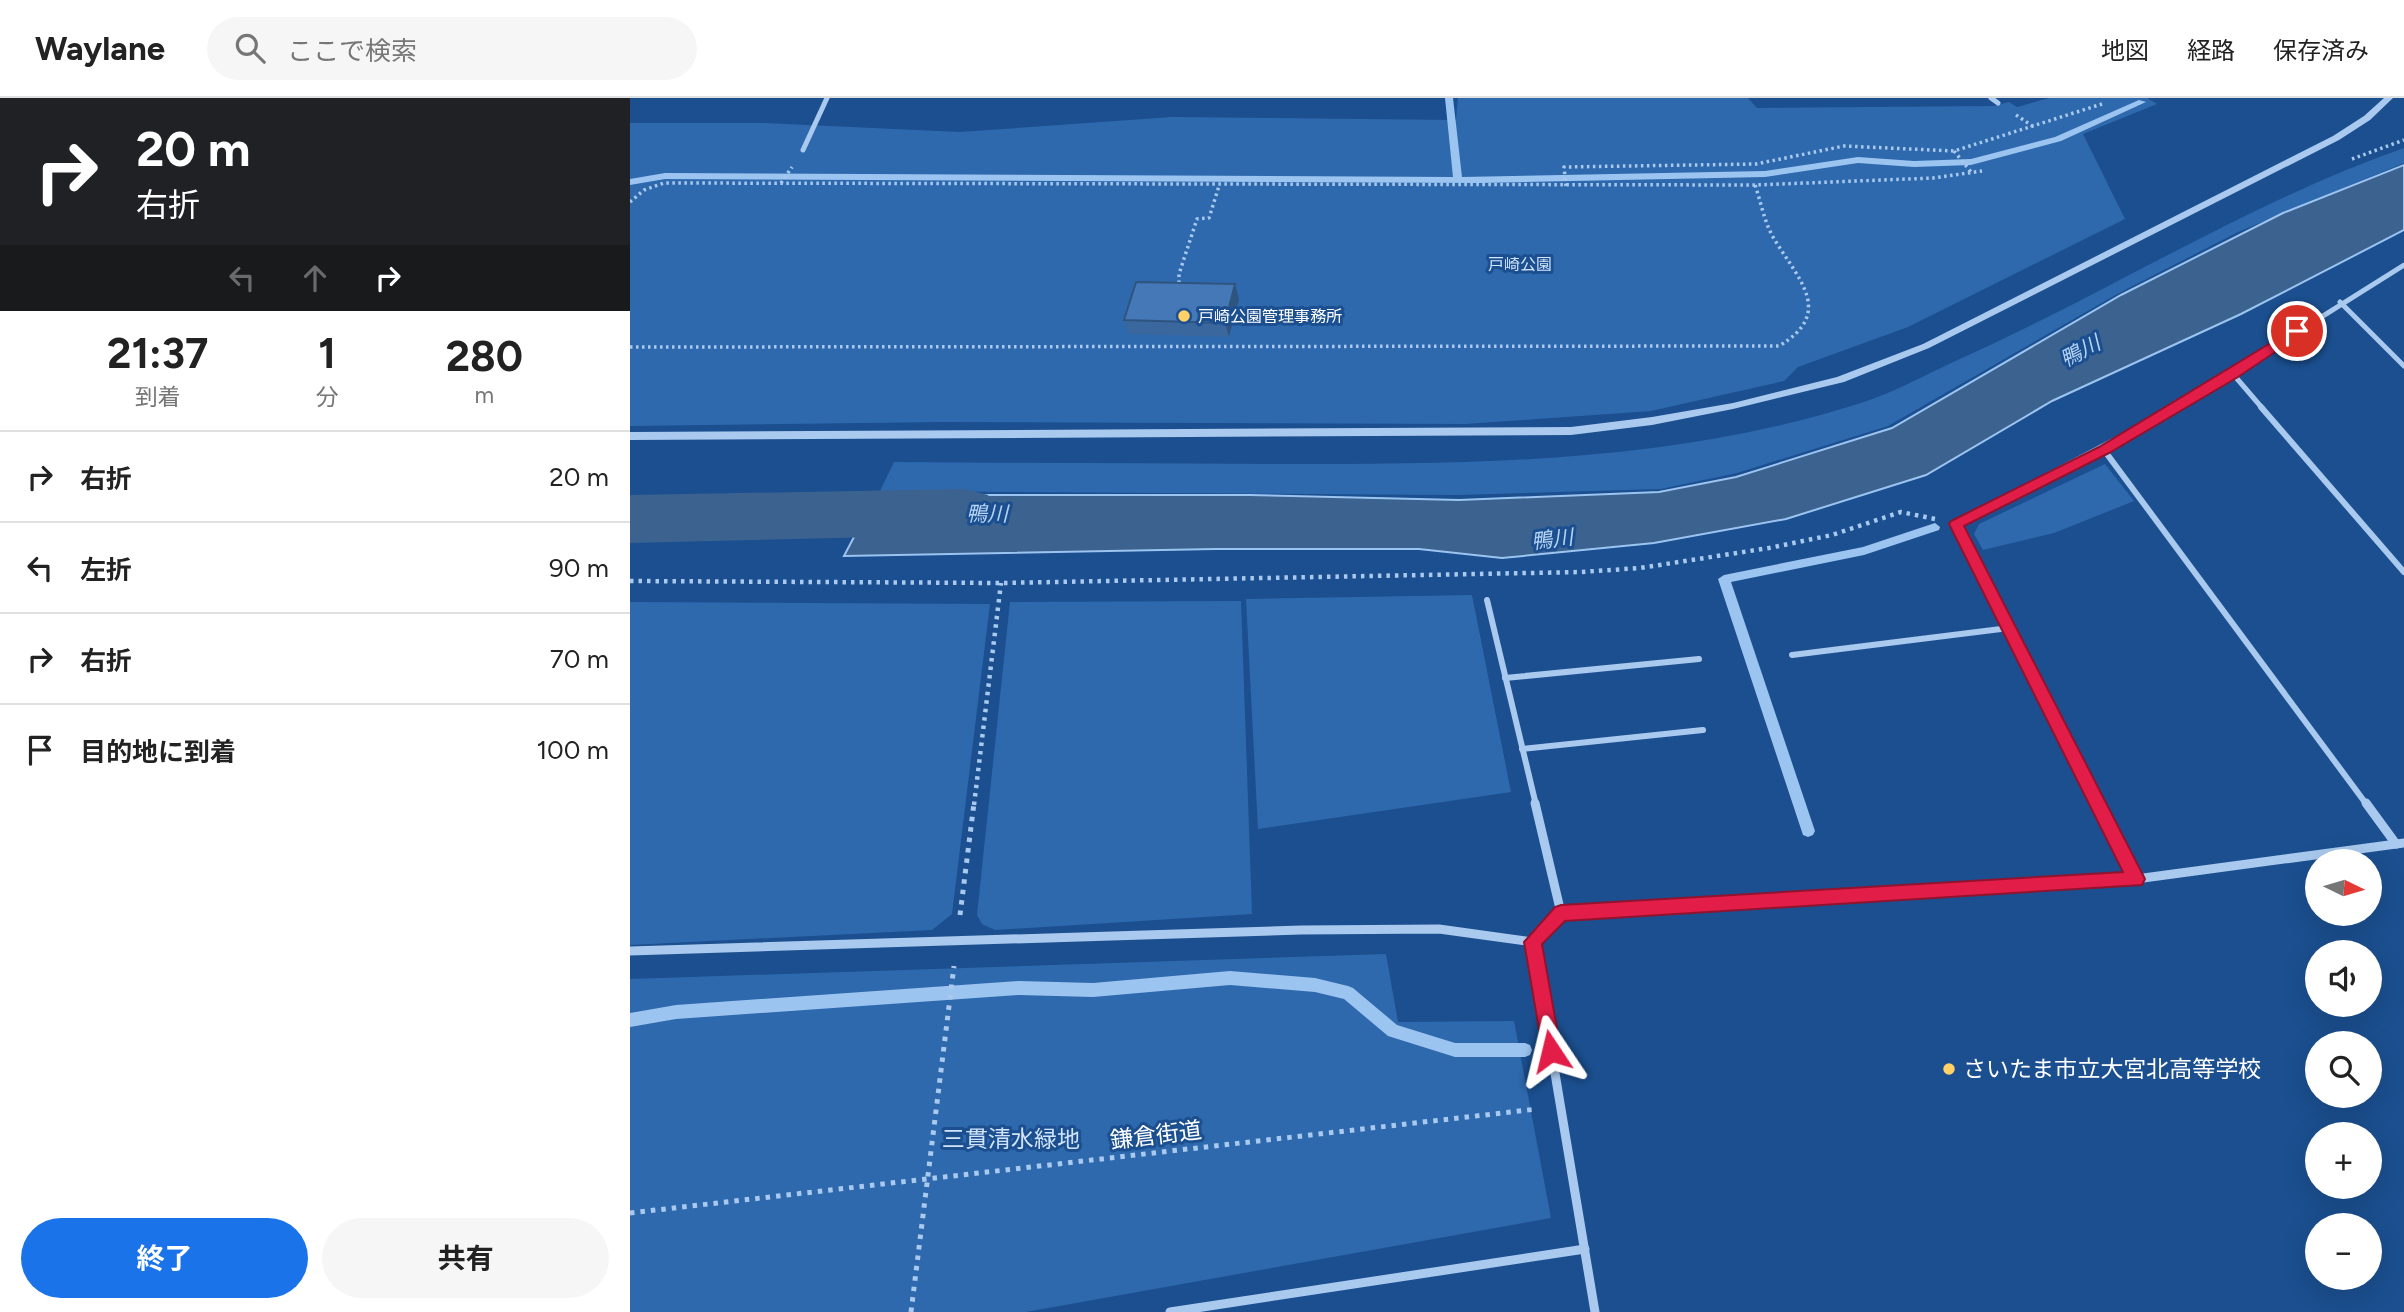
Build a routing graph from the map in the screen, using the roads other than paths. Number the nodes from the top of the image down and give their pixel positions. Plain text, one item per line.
1 (827, 98) edge
2 (1991, 98) edge
3 (2389, 98) edge
4 (1998, 103) dead end
5 (803, 150) dead end
6 (2404, 265) edge
7 (2340, 302) junction
8 (2404, 366) edge
9 (2233, 374) junction
10 (630, 436) edge
11 (2104, 450) junction
12 (2404, 572) edge
13 (1487, 600) dead end
14 (2009, 628) junction
15 (1792, 655) dead end
16 (1699, 659) dead end
17 (1505, 678) junction
18 (1703, 730) dead end
19 (1522, 749) junction
20 (2400, 843) edge
21 (2136, 879) junction
22 (1561, 913) junction
23 (1533, 942) junction
24 (630, 951) edge
25 (1584, 1249) junction
26 (1170, 1312) edge
27 (1595, 1312) edge

1 - 5 street
2 - 4 street
3 - 10 street
6 - 7 street
7 - 8 street
7 - 9 street
9 - 11 street
9 - 12 street
11 - 14 street
11 - 20 street
13 - 17 street
14 - 15 street
14 - 21 street
16 - 17 street
17 - 19 street
18 - 19 street
19 - 22 street
20 - 21 street
21 - 22 street
22 - 23 street
23 - 24 street
23 - 25 street
25 - 26 street
25 - 27 street

